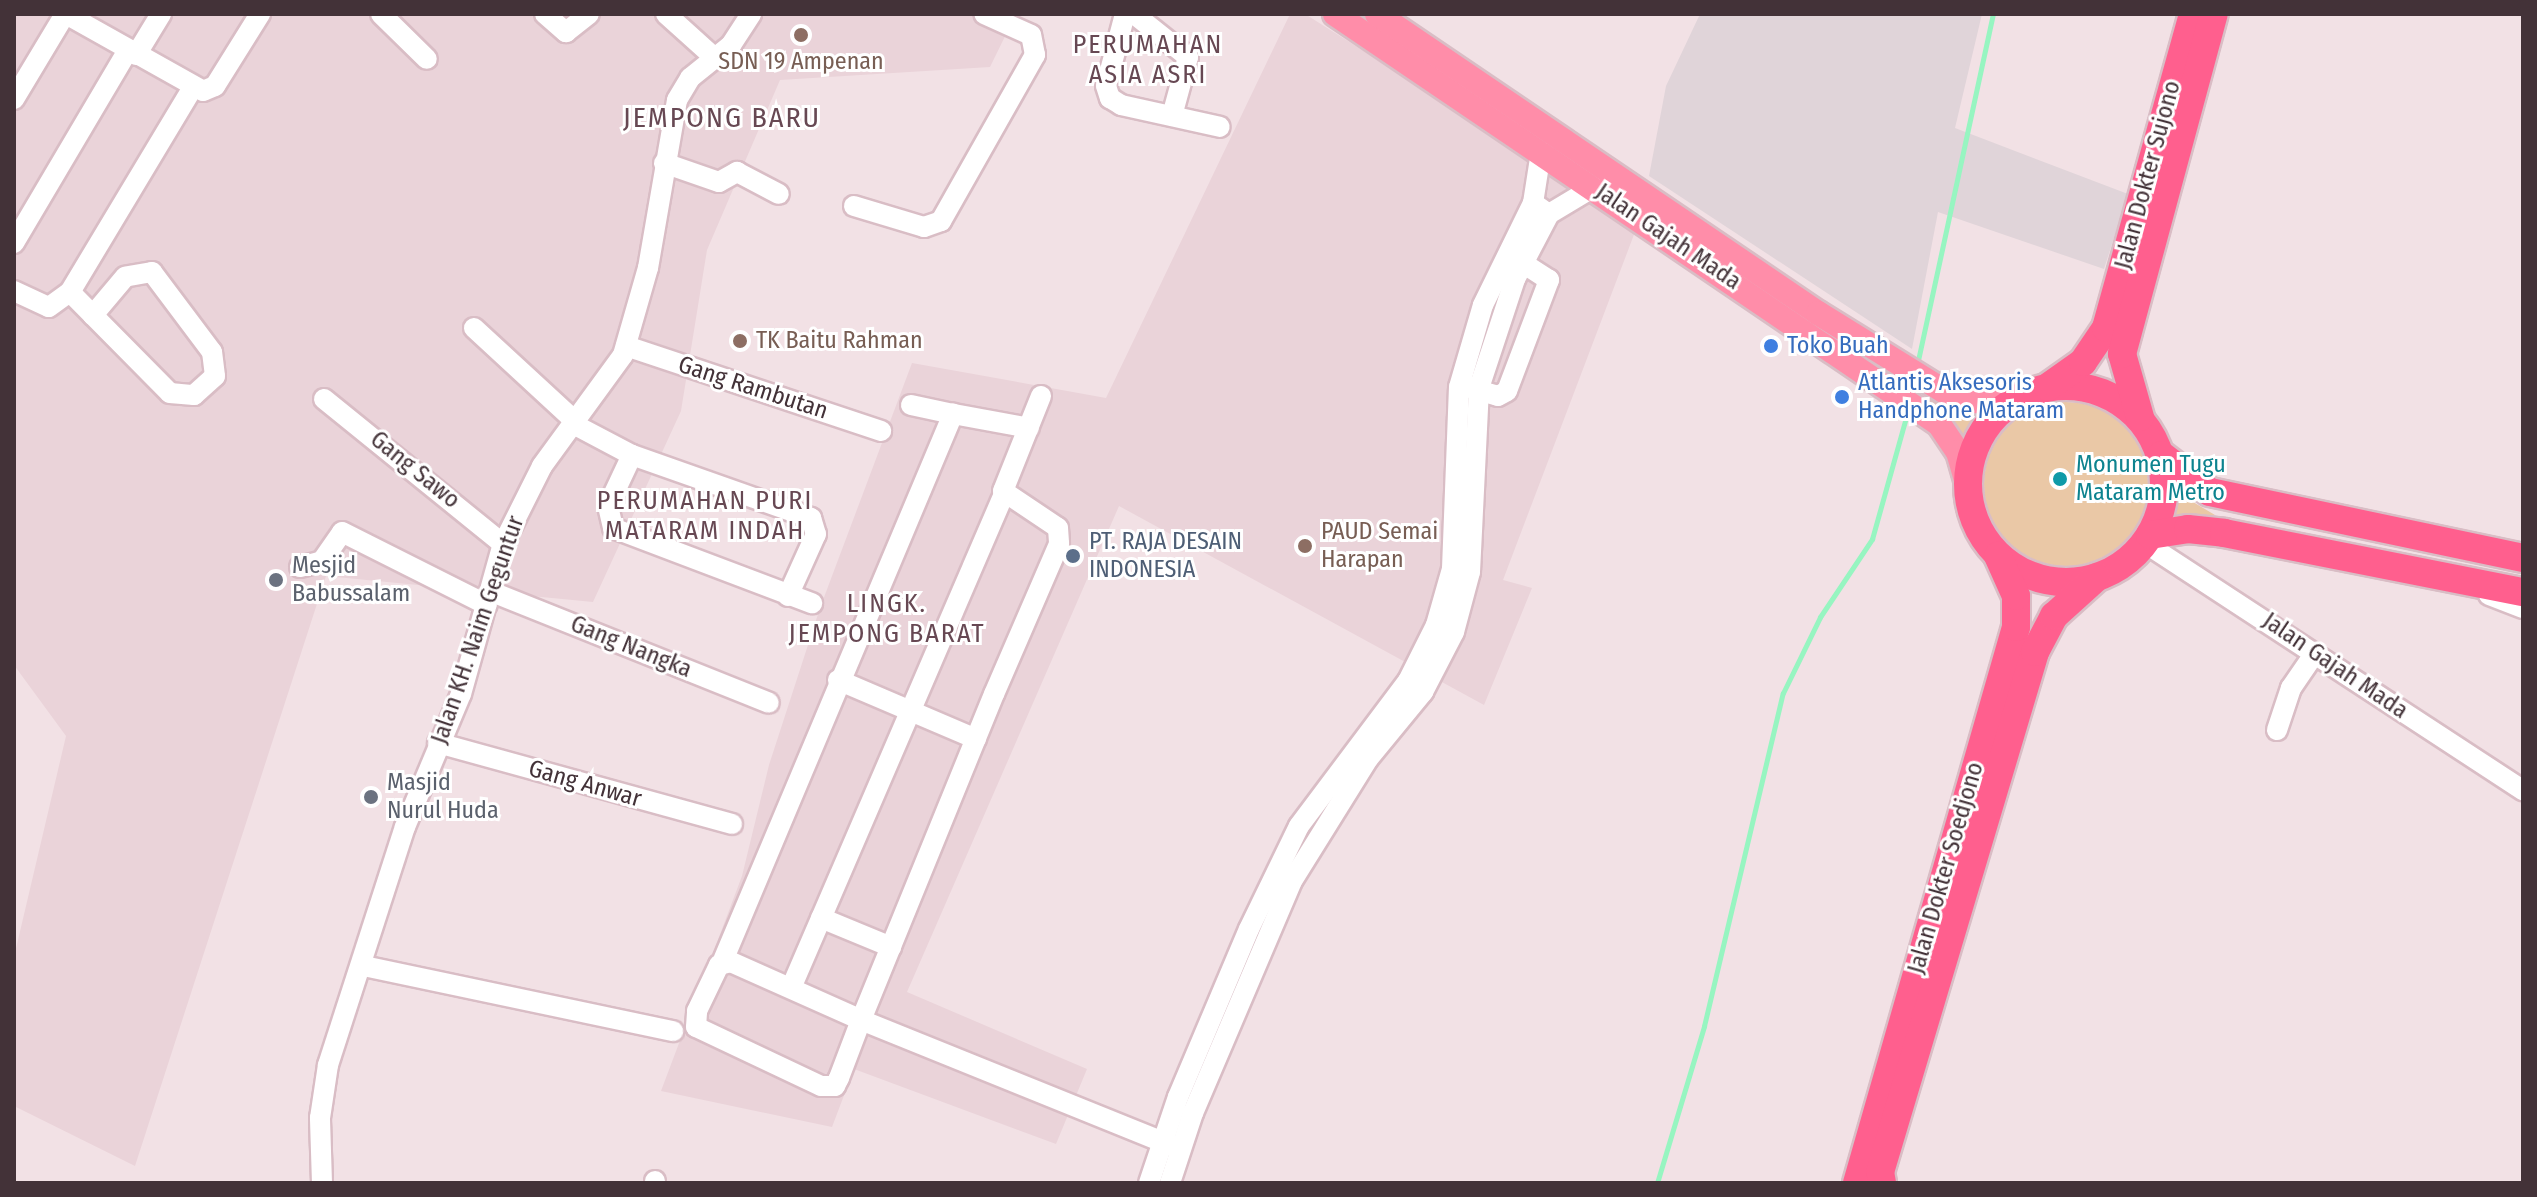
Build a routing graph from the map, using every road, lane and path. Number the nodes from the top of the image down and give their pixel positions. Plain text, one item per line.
1 (65, 14) edge
2 (161, 14) edge
3 (260, 14) edge
4 (381, 14) edge
5 (545, 14) edge
6 (589, 14) edge
7 (666, 14) edge
8 (984, 14) edge
9 (1125, 14) edge
10 (1134, 14) edge
11 (1335, 14) edge
12 (1377, 14) edge
13 (2193, 14) edge
14 (2214, 14) edge
15 (744, 17) edge
16 (132, 53) junction
17 (427, 59) dead end
18 (716, 59) junction
19 (193, 87) junction
20 (14, 99) edge
21 (1172, 116) junction
22 (1220, 127) dead end
23 (1541, 152) junction
24 (1570, 156) junction
25 (664, 163) junction
26 (2162, 166) junction
27 (1594, 187) junction
28 (779, 194) dead end
29 (854, 206) dead end
30 (1541, 208) junction
31 (14, 243) edge
32 (1523, 263) junction
33 (14, 291) edge
34 (70, 292) junction
35 (1506, 302) junction
36 (93, 315) junction
37 (1536, 315) junction
38 (474, 328) dead end
39 (626, 346) junction
40 (2048, 387) junction
41 (1469, 388) junction
42 (1041, 396) dead end
43 (324, 399) dead end
44 (2014, 400) junction
45 (911, 405) dead end
46 (953, 414) junction
47 (2140, 417) junction
48 (576, 424) junction
49 (1029, 428) junction
50 (881, 431) dead end
51 (632, 455) junction
52 (2161, 455) junction
53 (1968, 488) junction
54 (1004, 494) junction
55 (2148, 539) junction
56 (2450, 542) junction
57 (503, 544) junction
58 (2523, 546) edge
59 (1998, 556) junction
60 (2523, 558) edge
61 (300, 567) dead end
62 (2445, 576) junction
63 (2096, 578) junction
64 (2523, 592) edge
65 (788, 596) junction
66 (490, 599) junction
67 (812, 603) dead end
68 (2523, 608) edge
69 (2315, 653) junction
70 (838, 680) junction
71 (769, 703) dead end
72 (909, 710) junction
73 (2277, 730) dead end
74 (976, 739) junction
75 (438, 743) junction
76 (2523, 790) edge
77 (732, 824) dead end
78 (821, 918) junction
79 (891, 947) junction
80 (722, 963) junction
81 (364, 966) junction
82 (791, 988) junction
83 (861, 1020) junction
84 (673, 1031) dead end
85 (1171, 1146) junction
86 (322, 1183) edge
87 (1149, 1183) edge
88 (1170, 1183) edge
89 (1857, 1183) edge
90 (1882, 1183) edge

1 - 16 street
1 - 20 street
2 - 16 street
3 - 19 street
4 - 17 street
5 - 6 street
7 - 18 street
8 - 29 street
9 - 21 street
10 - 21 street
11 - 23 main road, Jalan Gajah Mada
12 - 24 main road, Jalan Gajah Mada
13 - 26 highway, Jalan Dokter Sujono
14 - 26 highway
15 - 18 street, Jalan KH. Naim Geguntur
16 - 19 street
16 - 31 street
18 - 25 street, Jalan KH. Naim Geguntur
19 - 34 street
21 - 22 street
23 - 24 main road, Jalan Gajah Mada
23 - 30 street
24 - 27 main road, Jalan Gajah Mada
24 - 44 main road, Jalan Gajah Mada
25 - 28 street
25 - 39 street, Jalan KH. Naim Geguntur
26 - 40 highway, Jalan Dokter Sujono
26 - 47 highway
27 - 30 street
27 - 53 main road, Jalan Gajah Mada
30 - 32 street
30 - 41 street
32 - 35 street
32 - 37 street
33 - 34 street
34 - 36 street
35 - 37 street
35 - 41 street
36 - 36 street
37 - 41 street
38 - 48 street
39 - 48 street, Jalan KH. Naim Geguntur
39 - 50 street, Gang Rambutan
40 - 44 highway
40 - 47 highway
41 - 85 street
42 - 49 street
43 - 57 street, Gang Sawo
44 - 53 highway
45 - 46 street
46 - 49 street
46 - 70 street
47 - 52 highway
48 - 51 street
48 - 57 street, Jalan KH. Naim Geguntur
49 - 54 street
51 - 65 street
51 - 65 street
52 - 55 highway
52 - 56 highway
53 - 59 highway
54 - 72 street
54 - 74 street
55 - 62 highway
55 - 63 highway
55 - 69 street, Jalan Gajah Mada
56 - 58 street
56 - 60 highway
57 - 66 street, Jalan KH. Naim Geguntur
59 - 63 highway
59 - 89 highway, Jalan Dokter Soedjono
61 - 66 street, Gang Nangka
62 - 64 highway
62 - 68 street
63 - 90 highway, Jalan Dokter Soedjono
65 - 67 street
66 - 71 street, Gang Nangka
66 - 75 street, Jalan KH. Naim Geguntur
69 - 73 street
69 - 76 street, Jalan Gajah Mada
70 - 72 street
70 - 80 street
72 - 74 street
72 - 78 street
74 - 79 street
75 - 77 street, Gang Anwar
75 - 81 street, Jalan KH. Naim Geguntur
78 - 79 street
78 - 82 street
79 - 83 street
80 - 82 street
80 - 83 street
81 - 84 street
81 - 86 street, Jalan KH. Naim Geguntur
82 - 83 street
83 - 85 street
85 - 87 street
85 - 88 street

